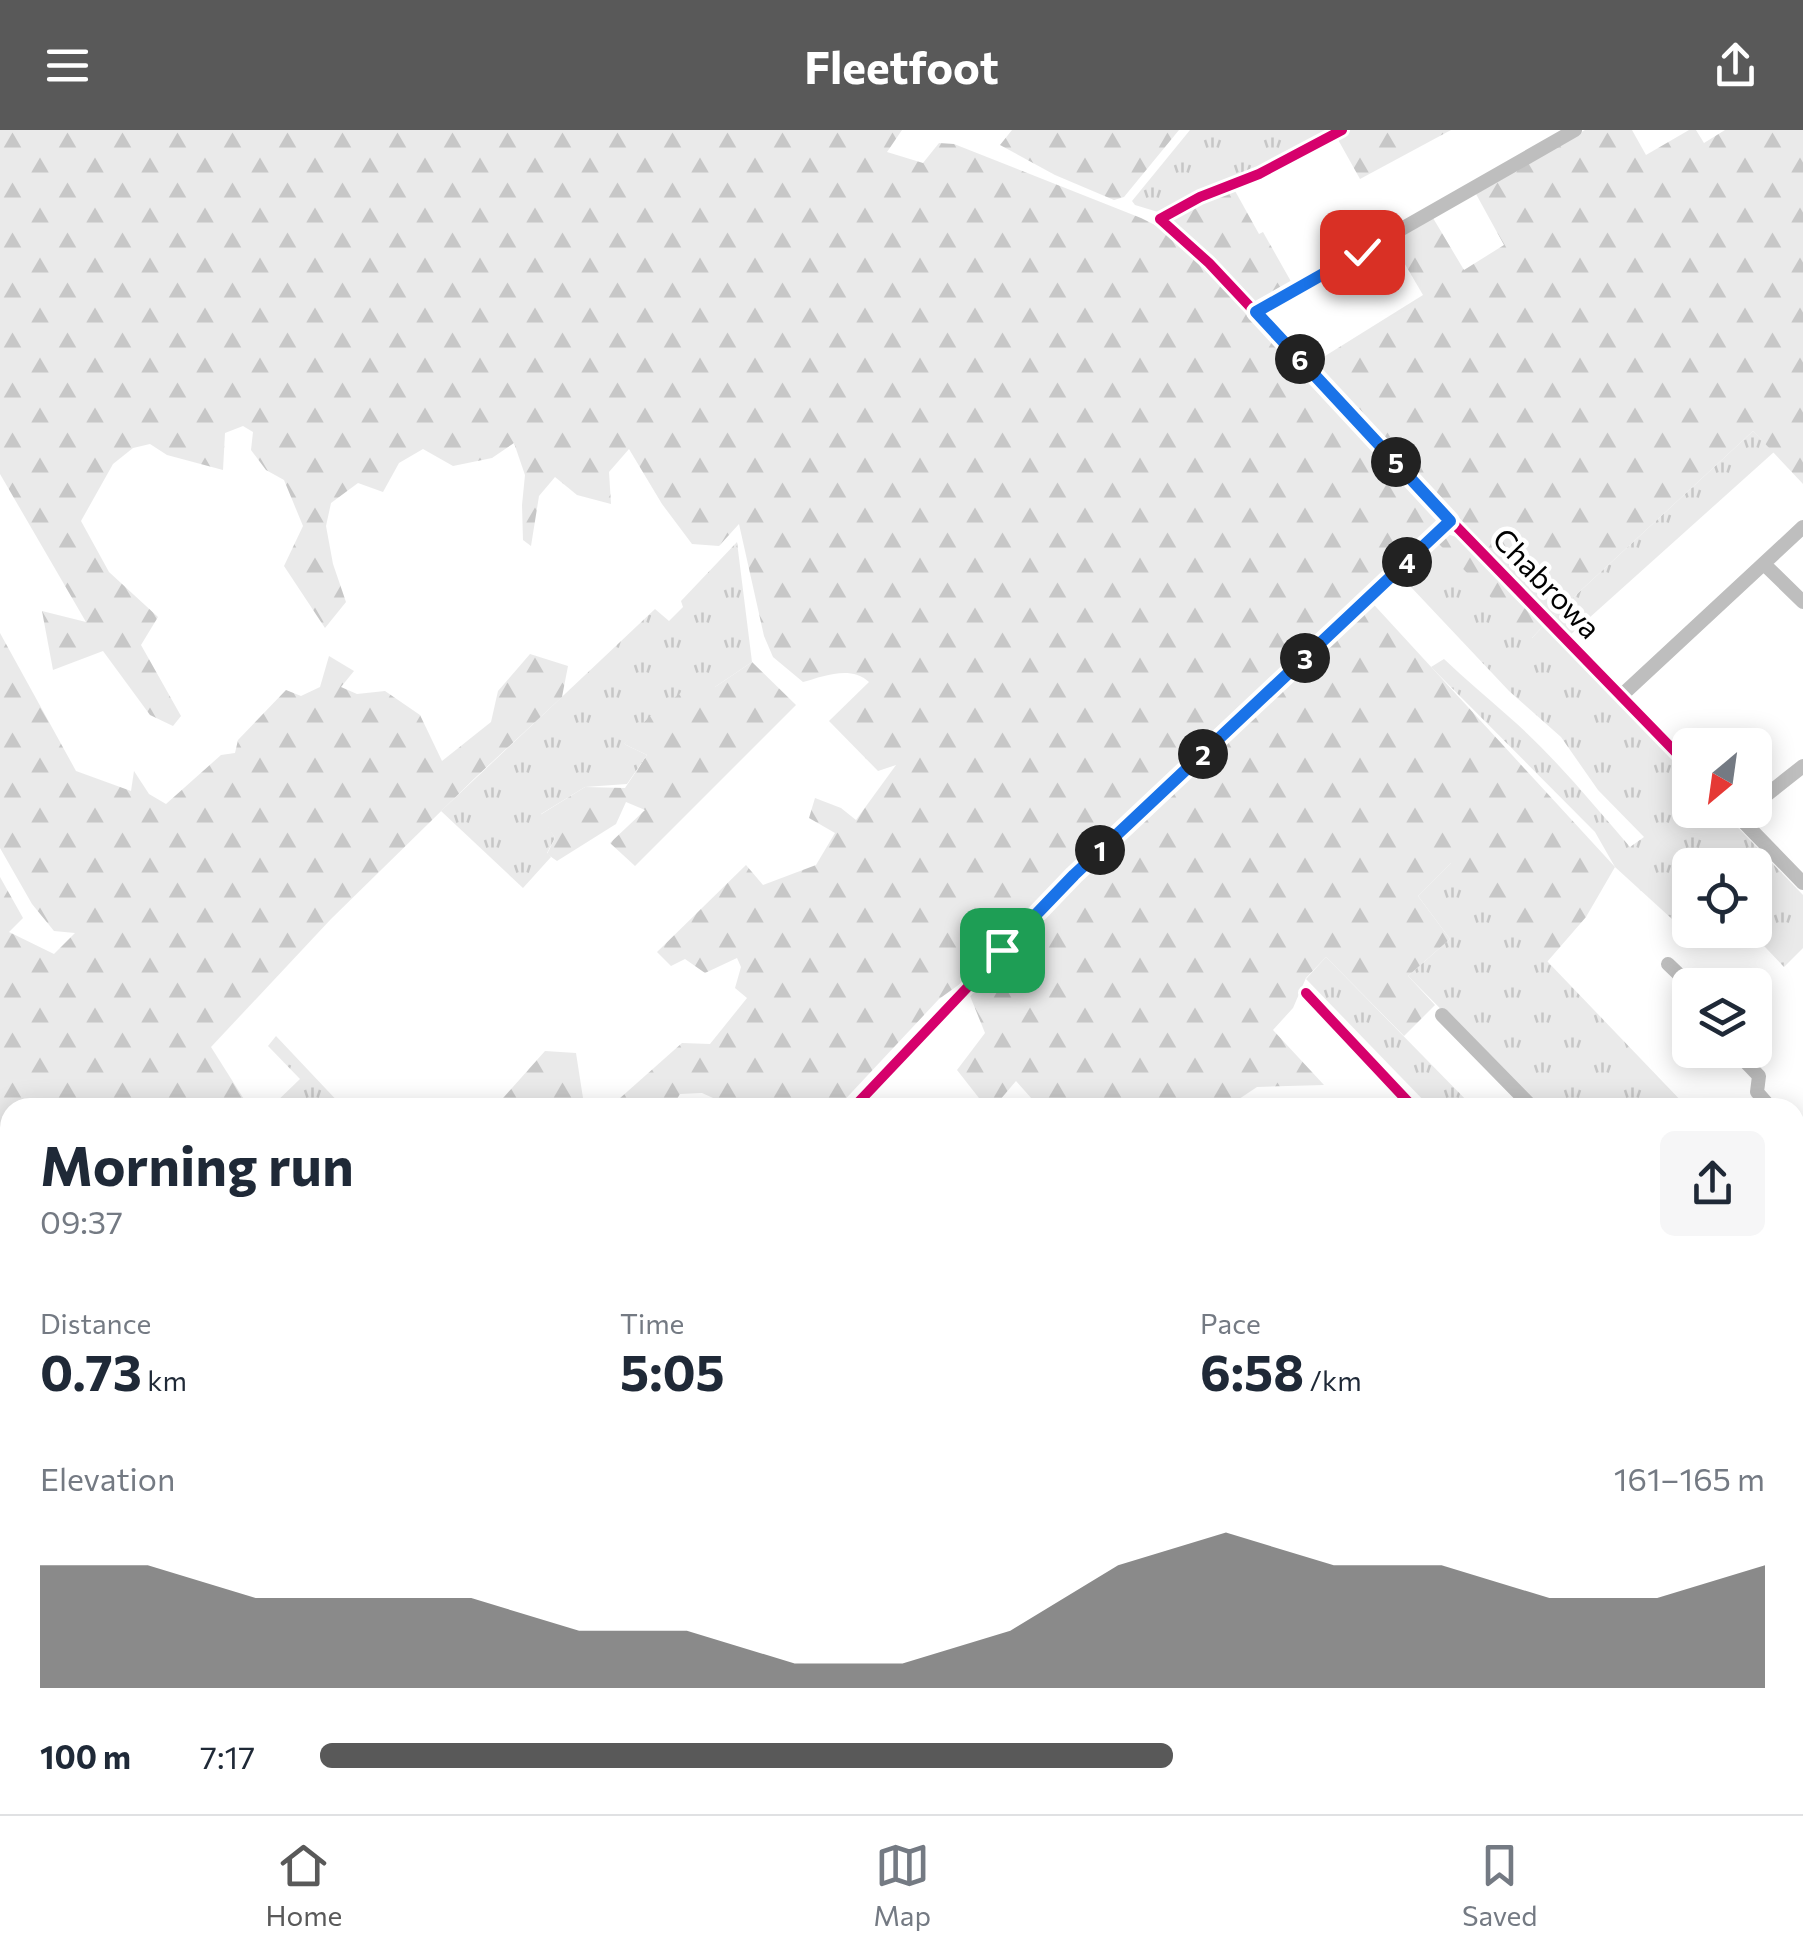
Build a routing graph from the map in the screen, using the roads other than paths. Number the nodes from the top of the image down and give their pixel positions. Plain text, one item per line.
1 (1342, 130) edge
2 (1575, 130) edge
3 (1256, 312) junction
4 (1450, 521) junction
5 (1803, 527) edge
6 (1764, 564) junction
7 (1803, 602) edge
8 (1622, 696) junction
9 (1672, 747) edge
10 (1803, 766) edge
11 (1772, 791) edge
12 (1754, 828) edge
13 (1802, 882) edge
14 (1668, 964) dead end
15 (1672, 968) edge
16 (1306, 993) dead end
17 (1442, 1015) dead end
18 (1751, 1068) edge
19 (866, 1098) edge
20 (1405, 1098) edge
21 (1523, 1098) edge
22 (1763, 1098) edge

1 - 3 street, Chabrowa
2 - 3 street
3 - 4 street, Chabrowa
4 - 8 street, Chabrowa
4 - 19 street
5 - 6 street
6 - 7 street
6 - 8 street
8 - 9 street, Chabrowa
10 - 11 street
12 - 13 street
14 - 15 street
16 - 20 street
17 - 21 street
18 - 22 street

